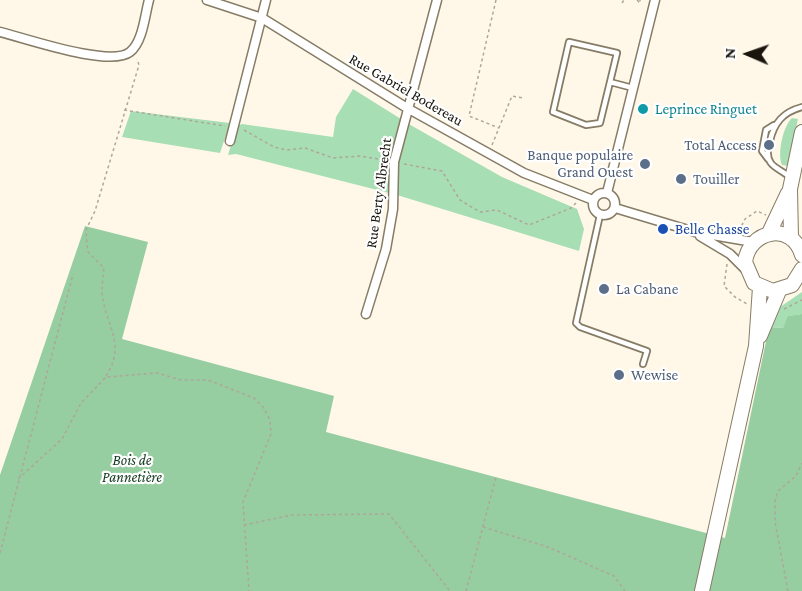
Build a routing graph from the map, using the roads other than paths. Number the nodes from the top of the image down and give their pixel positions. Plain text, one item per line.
1 (149, 0) edge
2 (207, 0) edge
3 (267, 0) edge
4 (437, 0) edge
5 (655, 0) edge
6 (262, 18) junction
7 (0, 32) edge
8 (610, 82) junction
9 (633, 88) junction
10 (802, 107) edge
11 (407, 108) junction
12 (774, 125) junction
13 (802, 132) edge
14 (230, 141) dead end
15 (770, 141) dead end
16 (768, 150) dead end
17 (768, 159) junction
18 (791, 184) junction
19 (607, 193) junction
20 (593, 200) junction
21 (615, 208) junction
22 (600, 215) junction
23 (695, 232) junction
24 (769, 233) junction
25 (791, 238) junction
26 (753, 242) junction
27 (802, 252) edge
28 (746, 269) junction
29 (802, 269) edge
30 (797, 283) edge
31 (760, 287) junction
32 (779, 291) junction
33 (765, 307) junction
34 (366, 314) dead end
35 (643, 364) dead end
36 (702, 591) edge

1 - 7 street
2 - 6 street, Rue Gabriel Bodereau
3 - 6 street
4 - 11 street, Rue Berty Albrecht
5 - 9 street
6 - 11 street, Rue Gabriel Bodereau
6 - 14 street
8 - 8 lane
8 - 9 lane
9 - 19 street
10 - 12 lane
11 - 20 street, Rue Gabriel Bodereau
11 - 34 street, Rue Berty Albrecht
12 - 15 lane
12 - 17 lane
13 - 18 main road
16 - 17 lane
17 - 18 lane
18 - 24 main road
18 - 25 main road
19 - 20 street
19 - 21 street
20 - 22 street
21 - 22 street
21 - 23 street
22 - 35 lane
23 - 26 street
23 - 28 street
24 - 25 main road
24 - 26 main road
25 - 27 main road
26 - 28 main road
28 - 31 main road
29 - 30 main road
30 - 32 main road
31 - 32 main road
31 - 33 main road
32 - 33 main road
33 - 36 main road

